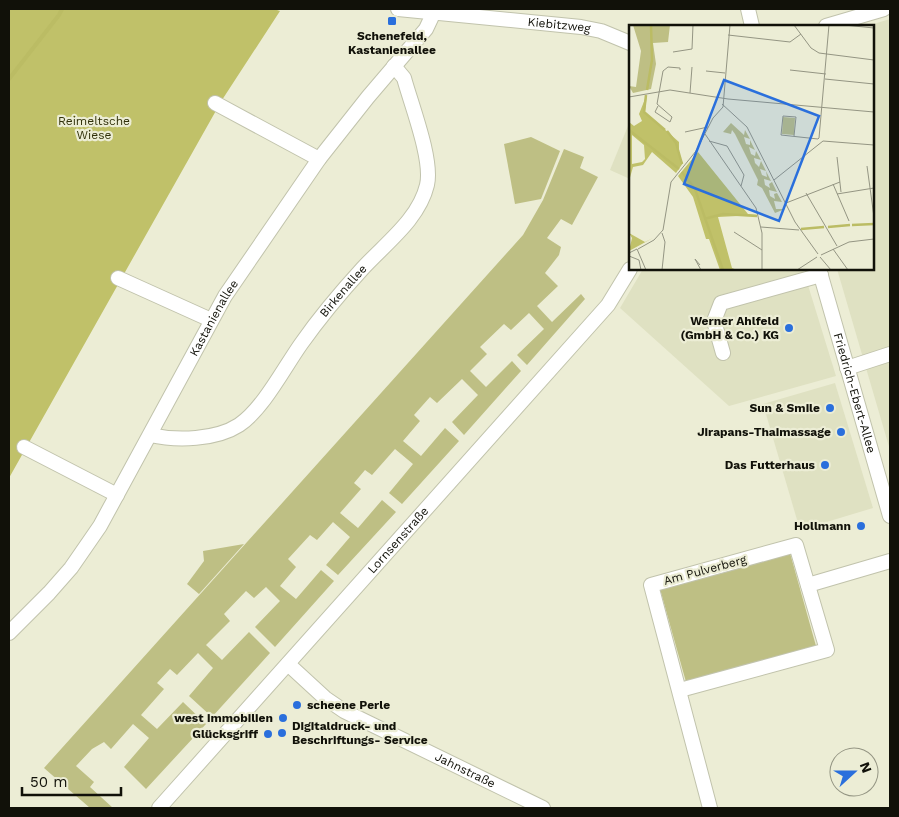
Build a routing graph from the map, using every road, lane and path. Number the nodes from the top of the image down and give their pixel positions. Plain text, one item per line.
1 (398, 9) edge
2 (748, 9) edge
3 (884, 9) edge
4 (434, 12) junction
5 (495, 13) edge
6 (752, 25) edge
7 (829, 25) edge
8 (629, 43) edge
9 (394, 66) junction
10 (215, 103) dead end
11 (318, 159) junction
12 (629, 270) edge
13 (820, 272) edge
14 (118, 278) dead end
15 (210, 320) junction
16 (723, 353) dead end
17 (890, 354) edge
18 (847, 368) junction
19 (150, 435) junction
20 (24, 446) dead end
21 (117, 496) junction
22 (890, 516) edge
23 (890, 561) edge
24 (808, 585) junction
25 (9, 633) edge
26 (288, 664) junction
27 (680, 690) junction
28 (159, 808) edge
29 (543, 808) edge
30 (710, 808) edge

1 - 4 street, Kiebitzweg
2 - 6 street
3 - 7 street
4 - 5 street, Kiebitzweg
4 - 9 street, Kastanienallee
5 - 8 street, Kiebitzweg
9 - 11 street, Kastanienallee
9 - 19 street, Birkenallee
10 - 11 street
11 - 15 street, Kastanienallee
12 - 26 street, Lornsenstraße
13 - 16 street
13 - 18 street, Friedrich-Ebert-Allee
14 - 15 street
15 - 19 street, Kastanienallee
17 - 18 street
18 - 22 street, Friedrich-Ebert-Allee
19 - 21 street, Kastanienallee
20 - 21 street
21 - 25 street, Kastanienallee
23 - 24 street
24 - 27 street, Am Pulverberg
24 - 27 street, Am Pulverberg
26 - 28 street, Lornsenstraße
26 - 29 street, Jahnstraße
27 - 30 street, Am Pulverberg

